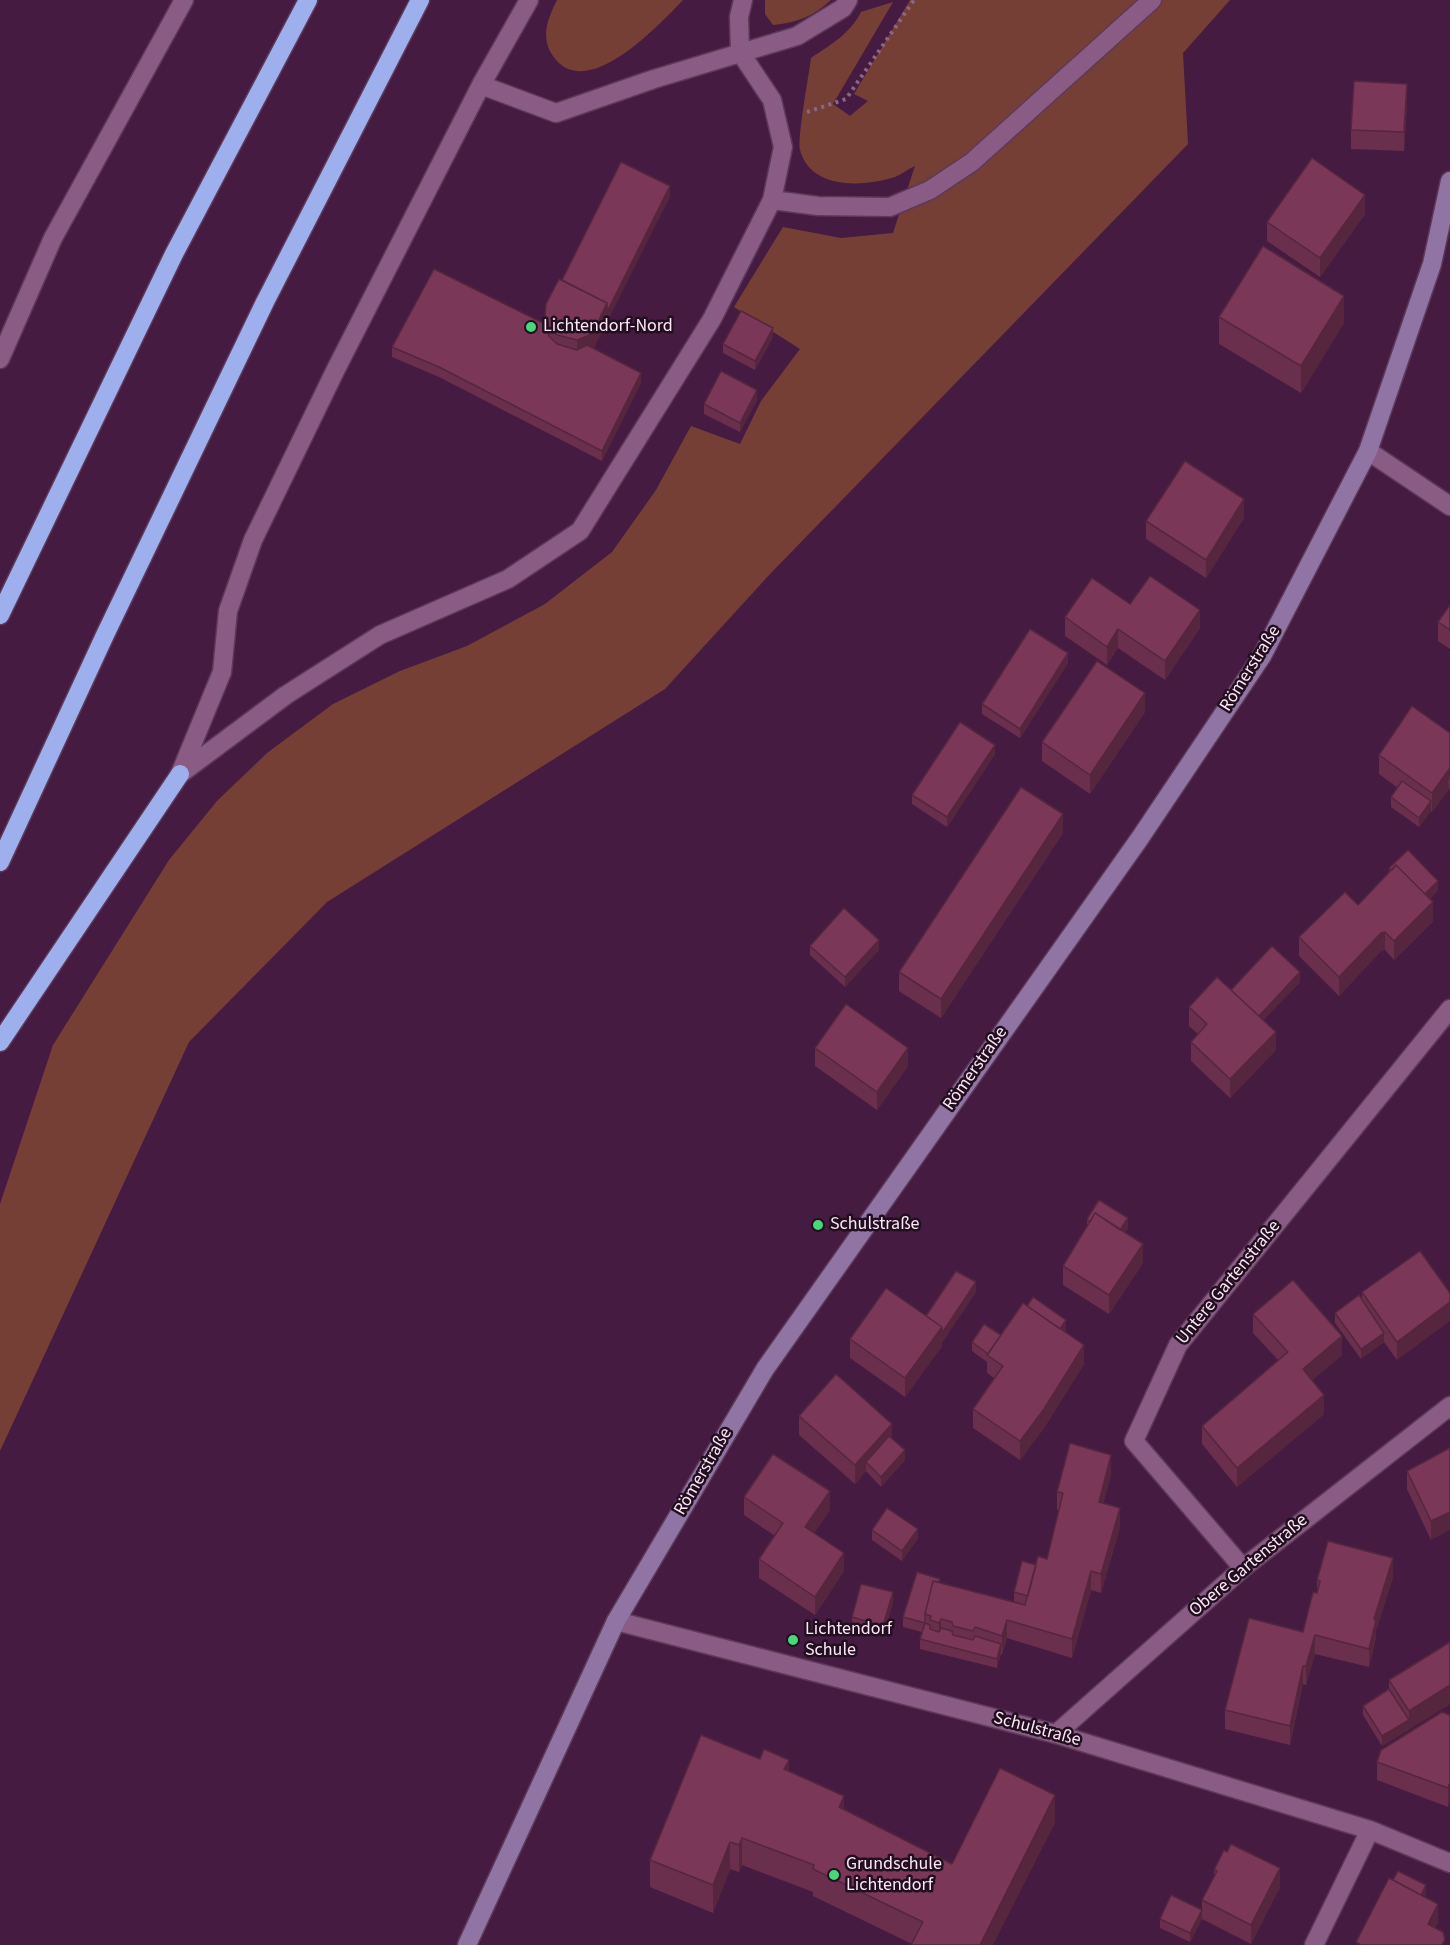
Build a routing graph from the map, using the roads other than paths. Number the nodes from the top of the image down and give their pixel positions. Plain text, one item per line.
1 (184, 0) edge
2 (308, 0) edge
3 (420, 0) edge
4 (529, 0) edge
5 (743, 0) edge
6 (848, 0) edge
7 (1152, 0) edge
8 (740, 52) junction
9 (481, 85) junction
10 (1450, 181) edge
11 (772, 200) junction
12 (0, 359) edge
13 (1368, 450) junction
14 (1450, 506) edge
15 (0, 615) edge
16 (180, 774) junction
17 (0, 862) edge
18 (1450, 1009) edge
19 (0, 1042) edge
20 (1450, 1406) edge
21 (1243, 1568) junction
22 (616, 1621) junction
23 (1056, 1734) junction
24 (1370, 1830) junction
25 (1450, 1863) edge
26 (467, 1945) edge
27 (1314, 1945) edge

1 - 12 street
2 - 15 highway
3 - 17 highway
4 - 9 street
5 - 8 street
6 - 8 street
7 - 11 street
8 - 9 street
8 - 11 street
9 - 16 street
10 - 13 street, Römerstraße
11 - 16 street
13 - 14 street
13 - 22 street, Römerstraße
16 - 19 highway
18 - 21 street, Untere Gartenstraße
20 - 21 street, Obere Gartenstraße
21 - 23 street, Obere Gartenstraße
22 - 23 street, Schulstraße
22 - 26 street, Römerstraße
23 - 24 street, Schulstraße
24 - 25 street, Schulstraße
24 - 27 street

